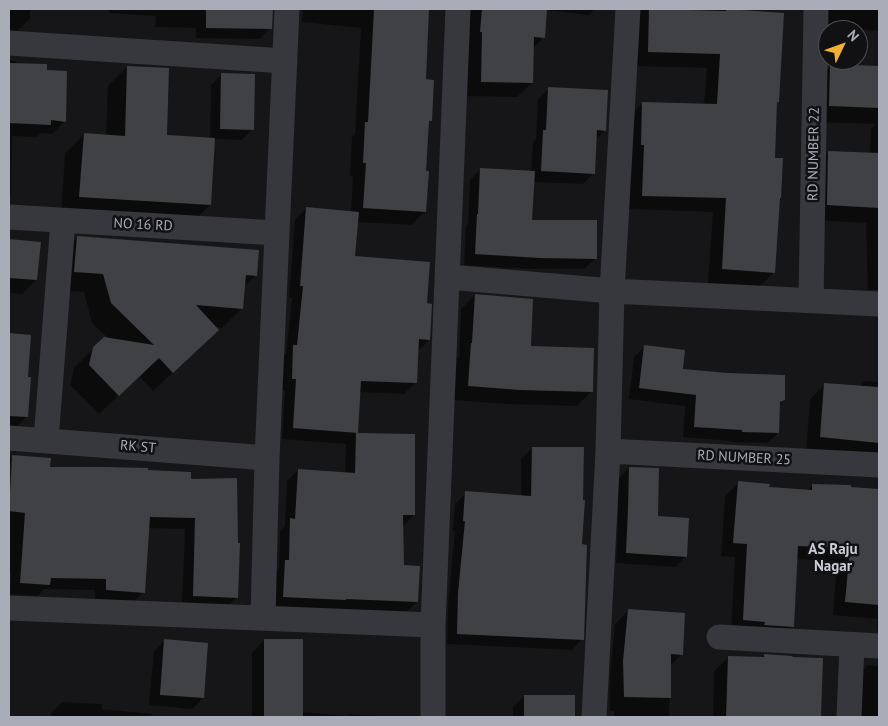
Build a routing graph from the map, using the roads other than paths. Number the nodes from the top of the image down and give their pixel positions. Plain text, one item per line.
1 (287, 9) edge
2 (458, 9) edge
3 (628, 9) edge
4 (816, 9) edge
5 (9, 43) edge
6 (284, 61) junction
7 (9, 217) edge
8 (63, 221) junction
9 (277, 233) junction
10 (448, 277) junction
11 (612, 290) junction
12 (811, 300) junction
13 (879, 304) edge
14 (9, 438) edge
15 (46, 440) junction
16 (608, 452) junction
17 (267, 458) junction
18 (879, 465) edge
19 (9, 608) edge
20 (263, 618) junction
21 (433, 625) junction
22 (718, 638) dead end
23 (852, 645) junction
24 (879, 646) edge
25 (433, 717) edge
26 (594, 717) edge
27 (848, 717) edge

1 - 6 street
2 - 10 street
3 - 11 street
4 - 12 street, RD NUMBER 22
5 - 6 street
6 - 9 street
7 - 8 street, NO 16 RD
8 - 9 street, NO 16 RD
8 - 15 street
9 - 17 street
10 - 11 street
10 - 21 street
11 - 12 street
11 - 16 street
12 - 13 street
14 - 15 street, RK ST
15 - 17 street, RK ST
16 - 18 street, RD NUMBER 25
16 - 26 street
17 - 20 street
19 - 20 street
20 - 21 street
21 - 25 street
22 - 23 street
23 - 24 street
23 - 27 street

